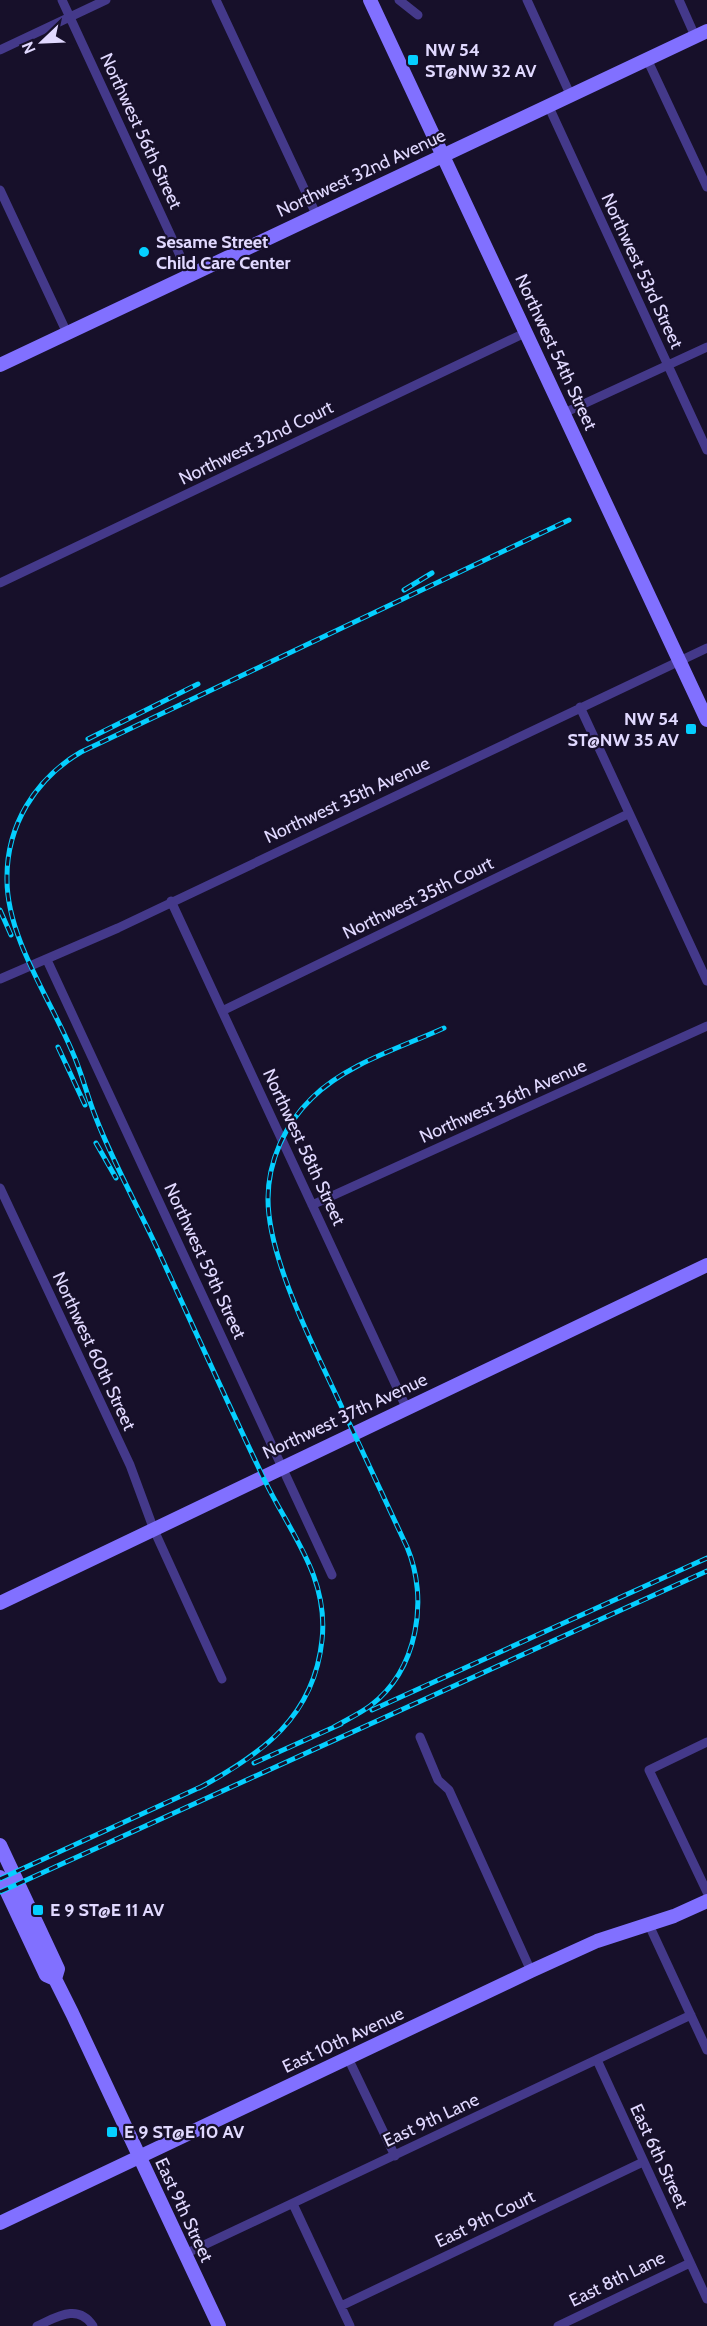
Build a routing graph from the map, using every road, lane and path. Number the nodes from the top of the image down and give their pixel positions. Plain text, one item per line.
1 (62, 0) edge
2 (105, 0) edge
3 (216, 0) edge
4 (370, 0) edge
5 (399, 0) edge
6 (527, 0) edge
7 (679, 0) edge
8 (418, 15) dead end
9 (70, 17) junction
10 (701, 34) edge
11 (0, 50) edge
12 (647, 59) junction
13 (570, 94) junction
14 (548, 105) junction
15 (444, 153) junction
16 (707, 187) edge
17 (0, 190) edge
18 (316, 214) junction
19 (189, 275) junction
20 (527, 332) junction
21 (67, 333) junction
22 (707, 347) edge
23 (0, 365) edge
24 (668, 366) junction
25 (564, 413) junction
26 (707, 450) edge
27 (0, 583) edge
28 (707, 648) edge
29 (680, 661) junction
30 (580, 707) junction
31 (707, 720) edge
32 (628, 814) junction
33 (171, 901) junction
34 (47, 960) junction
35 (0, 979) edge
36 (707, 981) edge
37 (222, 1011) junction
38 (707, 1026) edge
39 (0, 1188) edge
40 (312, 1205) junction
41 (707, 1265) edge
42 (406, 1407) junction
43 (282, 1466) junction
44 (154, 1530) junction
45 (332, 1575) dead end
46 (0, 1603) edge
47 (222, 1679) dead end
48 (420, 1737) dead end
49 (707, 1742) edge
50 (0, 1845) edge
51 (4, 1876) edge
52 (707, 1892) edge
53 (707, 1901) edge
54 (649, 1925) junction
55 (531, 1971) junction
56 (691, 2015) junction
57 (707, 2050) edge
58 (348, 2058) junction
59 (597, 2060) junction
60 (138, 2156) junction
61 (395, 2156) junction
62 (643, 2162) junction
63 (293, 2204) junction
64 (0, 2223) edge
65 (185, 2254) junction
66 (690, 2262) junction
67 (707, 2299) edge
68 (341, 2306) junction
69 (91, 2323) edge
70 (37, 2326) edge
71 (219, 2326) edge
72 (350, 2326) edge
73 (558, 2326) edge

1 - 9 street, Northwest 56th Street
2 - 9 street
3 - 18 street
4 - 15 main road, Northwest 54th Street
5 - 8 street
6 - 13 street
7 - 10 street
9 - 11 street
9 - 19 street, Northwest 56th Street
10 - 12 main road, Northwest 32nd Avenue
12 - 13 main road, Northwest 32nd Avenue
12 - 16 street
13 - 14 main road, Northwest 32nd Avenue
14 - 15 main road, Northwest 32nd Avenue
14 - 24 street, Northwest 53rd Street
15 - 18 main road, Northwest 32nd Avenue
15 - 20 main road, Northwest 54th Street
17 - 21 street
18 - 19 main road, Northwest 32nd Avenue
19 - 21 main road, Northwest 32nd Avenue
20 - 25 main road, Northwest 54th Street
20 - 27 street, Northwest 32nd Court
21 - 23 main road, Northwest 32nd Avenue
22 - 24 street
24 - 25 street
24 - 26 street, Northwest 53rd Street
25 - 29 main road, Northwest 54th Street
28 - 29 street, Northwest 35th Avenue
29 - 30 street, Northwest 35th Avenue
29 - 31 main road, Northwest 54th Street
30 - 32 street
30 - 33 street, Northwest 35th Avenue
32 - 36 street
32 - 37 street, Northwest 35th Court
33 - 34 street, Northwest 35th Avenue
33 - 37 street, Northwest 58th Street
34 - 35 street, Northwest 35th Avenue
34 - 43 street, Northwest 59th Street
37 - 40 street, Northwest 58th Street
38 - 40 street, Northwest 36th Avenue
39 - 44 street, Northwest 60th Street
40 - 42 street, Northwest 58th Street
41 - 42 main road, Northwest 37th Avenue
42 - 43 main road, Northwest 37th Avenue
43 - 44 main road, Northwest 37th Avenue
43 - 45 street, Northwest 59th Street
44 - 46 main road, Northwest 37th Avenue
44 - 47 street, Northwest 60th Street
48 - 55 street
49 - 52 street
50 - 51 main road, East 9th Street
51 - 60 main road, East 9th Street
53 - 54 main road, East 10th Avenue
54 - 55 main road, East 10th Avenue
54 - 56 street
55 - 58 main road, East 10th Avenue
56 - 57 street
56 - 59 street, East 9th Lane
58 - 60 main road, East 10th Avenue
58 - 61 street
59 - 61 street, East 9th Lane
59 - 62 street, East 6th Street
60 - 64 main road, East 10th Avenue
60 - 65 main road, East 9th Street
61 - 63 street, East 9th Lane
62 - 66 street, East 6th Street
62 - 68 street, East 9th Court
63 - 65 street, East 9th Lane
63 - 68 street
65 - 71 main road, East 9th Street
66 - 67 street, East 6th Street
66 - 73 street, East 8th Lane
68 - 72 street
69 - 70 street

